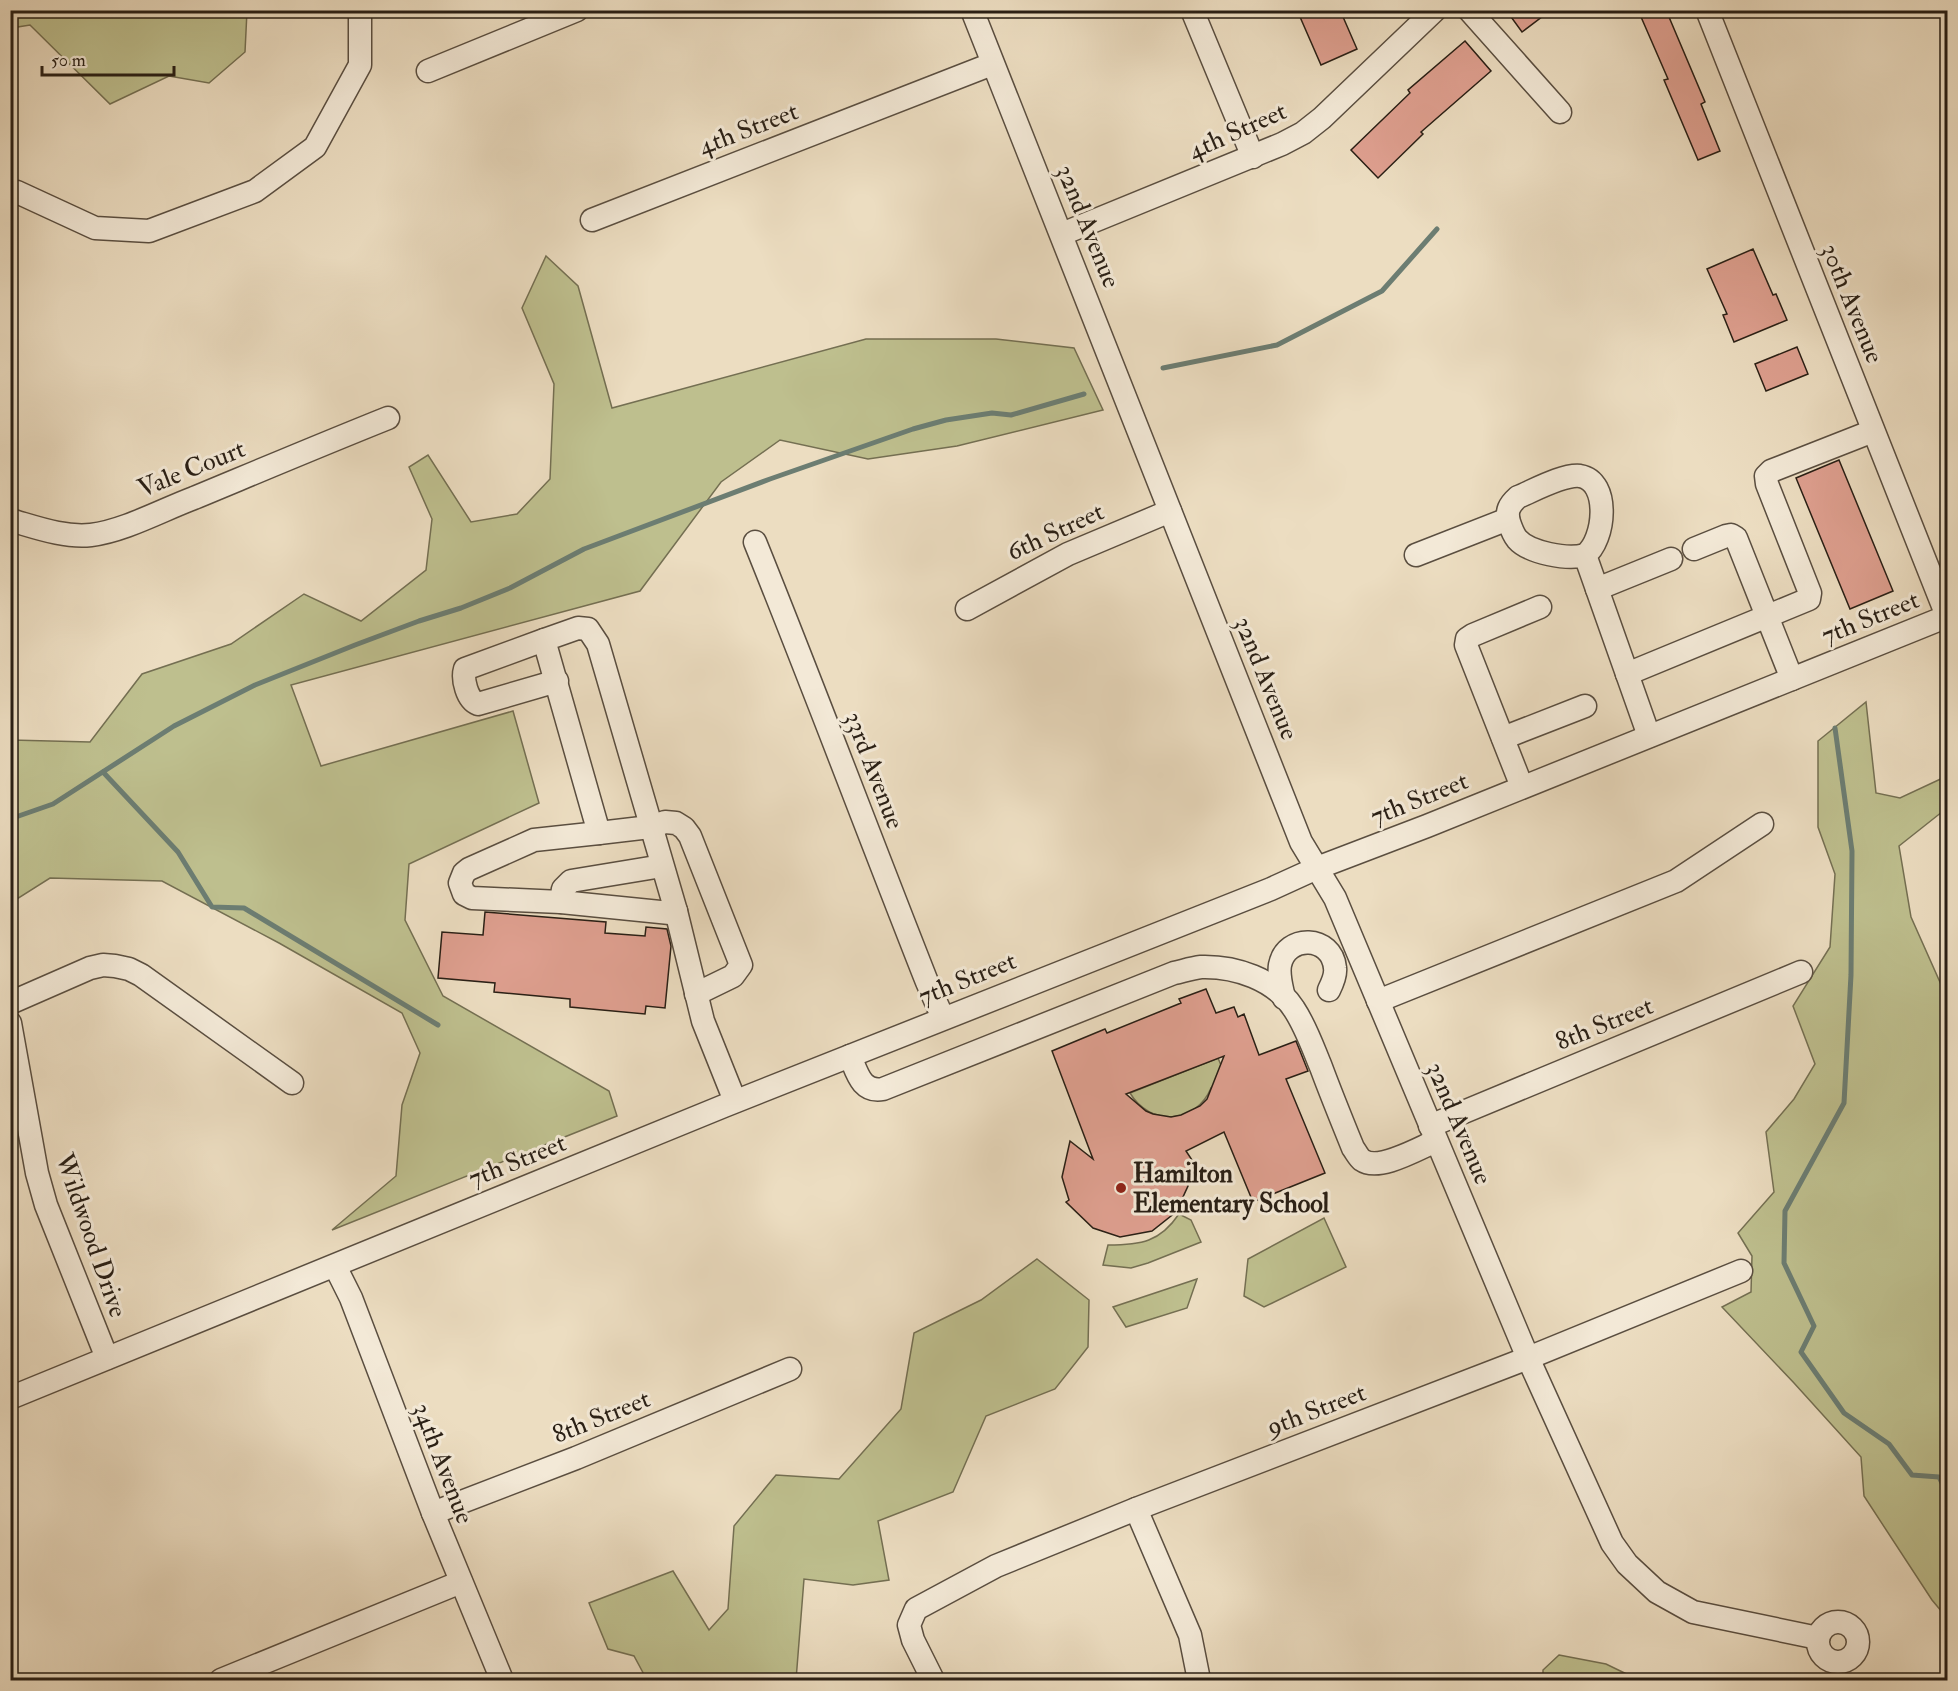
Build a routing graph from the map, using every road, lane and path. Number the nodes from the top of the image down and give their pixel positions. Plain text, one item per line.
1 (360, 10) edge
2 (577, 10) edge
3 (972, 10) edge
4 (1192, 10) edge
5 (1436, 10) edge
6 (1469, 10) edge
7 (1707, 10) edge
8 (992, 64) junction
9 (428, 71) dead end
10 (1560, 112) dead end
11 (1253, 157) junction
12 (10, 194) edge
13 (592, 220) dead end
14 (1062, 234) junction
15 (388, 418) dead end
16 (1873, 431) junction
17 (1170, 511) junction
18 (1508, 519) junction
19 (10, 520) edge
20 (755, 542) dead end
21 (1694, 549) dead end
22 (1416, 555) dead end
23 (1585, 555) junction
24 (1671, 559) dead end
25 (1597, 590) junction
26 (1540, 607) dead end
27 (967, 609) dead end
28 (1947, 616) edge
29 (1768, 618) junction
30 (544, 640) junction
31 (1628, 674) junction
32 (1792, 679) junction
33 (556, 681) junction
34 (1585, 706) dead end
35 (1650, 736) junction
36 (1503, 738) junction
37 (1522, 787) junction
38 (1762, 824) dead end
39 (650, 827) junction
40 (599, 833) junction
41 (662, 866) junction
42 (1317, 868) junction
43 (561, 902) junction
44 (676, 911) junction
45 (1801, 972) dead end
46 (1329, 990) dead end
47 (696, 994) junction
48 (1284, 998) junction
49 (1378, 1001) junction
50 (10, 1002) edge
51 (944, 1018) junction
52 (10, 1023) edge
53 (850, 1056) junction
54 (292, 1083) dead end
55 (735, 1101) junction
56 (1433, 1133) junction
57 (335, 1266) junction
58 (1741, 1271) dead end
59 (107, 1358) junction
60 (1528, 1358) junction
61 (790, 1369) dead end
62 (10, 1398) edge
63 (1136, 1509) junction
64 (433, 1514) junction
65 (461, 1582) junction
66 (1818, 1638) dead end
67 (220, 1680) edge
68 (502, 1680) edge
69 (933, 1680) edge
70 (1199, 1680) edge

1 - 12 street
2 - 9 street
3 - 8 street, 32nd Avenue
4 - 11 street
5 - 11 street, 4th Street
6 - 10 street
7 - 16 street, 30th Avenue
8 - 13 street, 4th Street
8 - 14 street, 32nd Avenue
11 - 14 street, 4th Street
14 - 17 street, 32nd Avenue
15 - 19 street, Vale Court
16 - 28 street, 30th Avenue
16 - 29 street
17 - 27 street, 6th Street
17 - 42 street, 32nd Avenue
18 - 22 street
18 - 23 street
18 - 23 street
20 - 51 street, 33rd Avenue
21 - 29 street
23 - 25 street
24 - 25 street
25 - 31 street
26 - 36 street
28 - 32 street, 7th Street
29 - 31 street
29 - 32 street
30 - 33 street
30 - 33 street
30 - 39 street
31 - 35 street
32 - 35 street, 7th Street
33 - 40 street
34 - 36 street
35 - 37 street, 7th Street
36 - 37 street
37 - 42 street, 7th Street
38 - 49 street
39 - 40 street
39 - 41 street
39 - 47 street
40 - 43 street
41 - 43 street
41 - 44 street
42 - 49 street, 32nd Avenue
42 - 51 street, 7th Street
43 - 44 street
44 - 47 street
45 - 56 street, 8th Street
46 - 48 street
47 - 55 street
48 - 53 street
48 - 56 street, 8th Street
49 - 56 street, 32nd Avenue
50 - 54 street
51 - 53 street, 7th Street
52 - 59 street, Wildwood Drive
53 - 55 street, 7th Street
55 - 57 street, 7th Street
56 - 60 street, 32nd Avenue
57 - 59 street, 7th Street
57 - 64 street, 34th Avenue
58 - 60 street, 9th Street
59 - 62 street, 7th Street
60 - 63 street, 9th Street
60 - 66 street, 32nd Avenue
61 - 64 street, 8th Street
63 - 69 street, 9th Street
63 - 70 street
64 - 65 street, 34th Avenue
65 - 67 street
65 - 68 street, 34th Avenue

